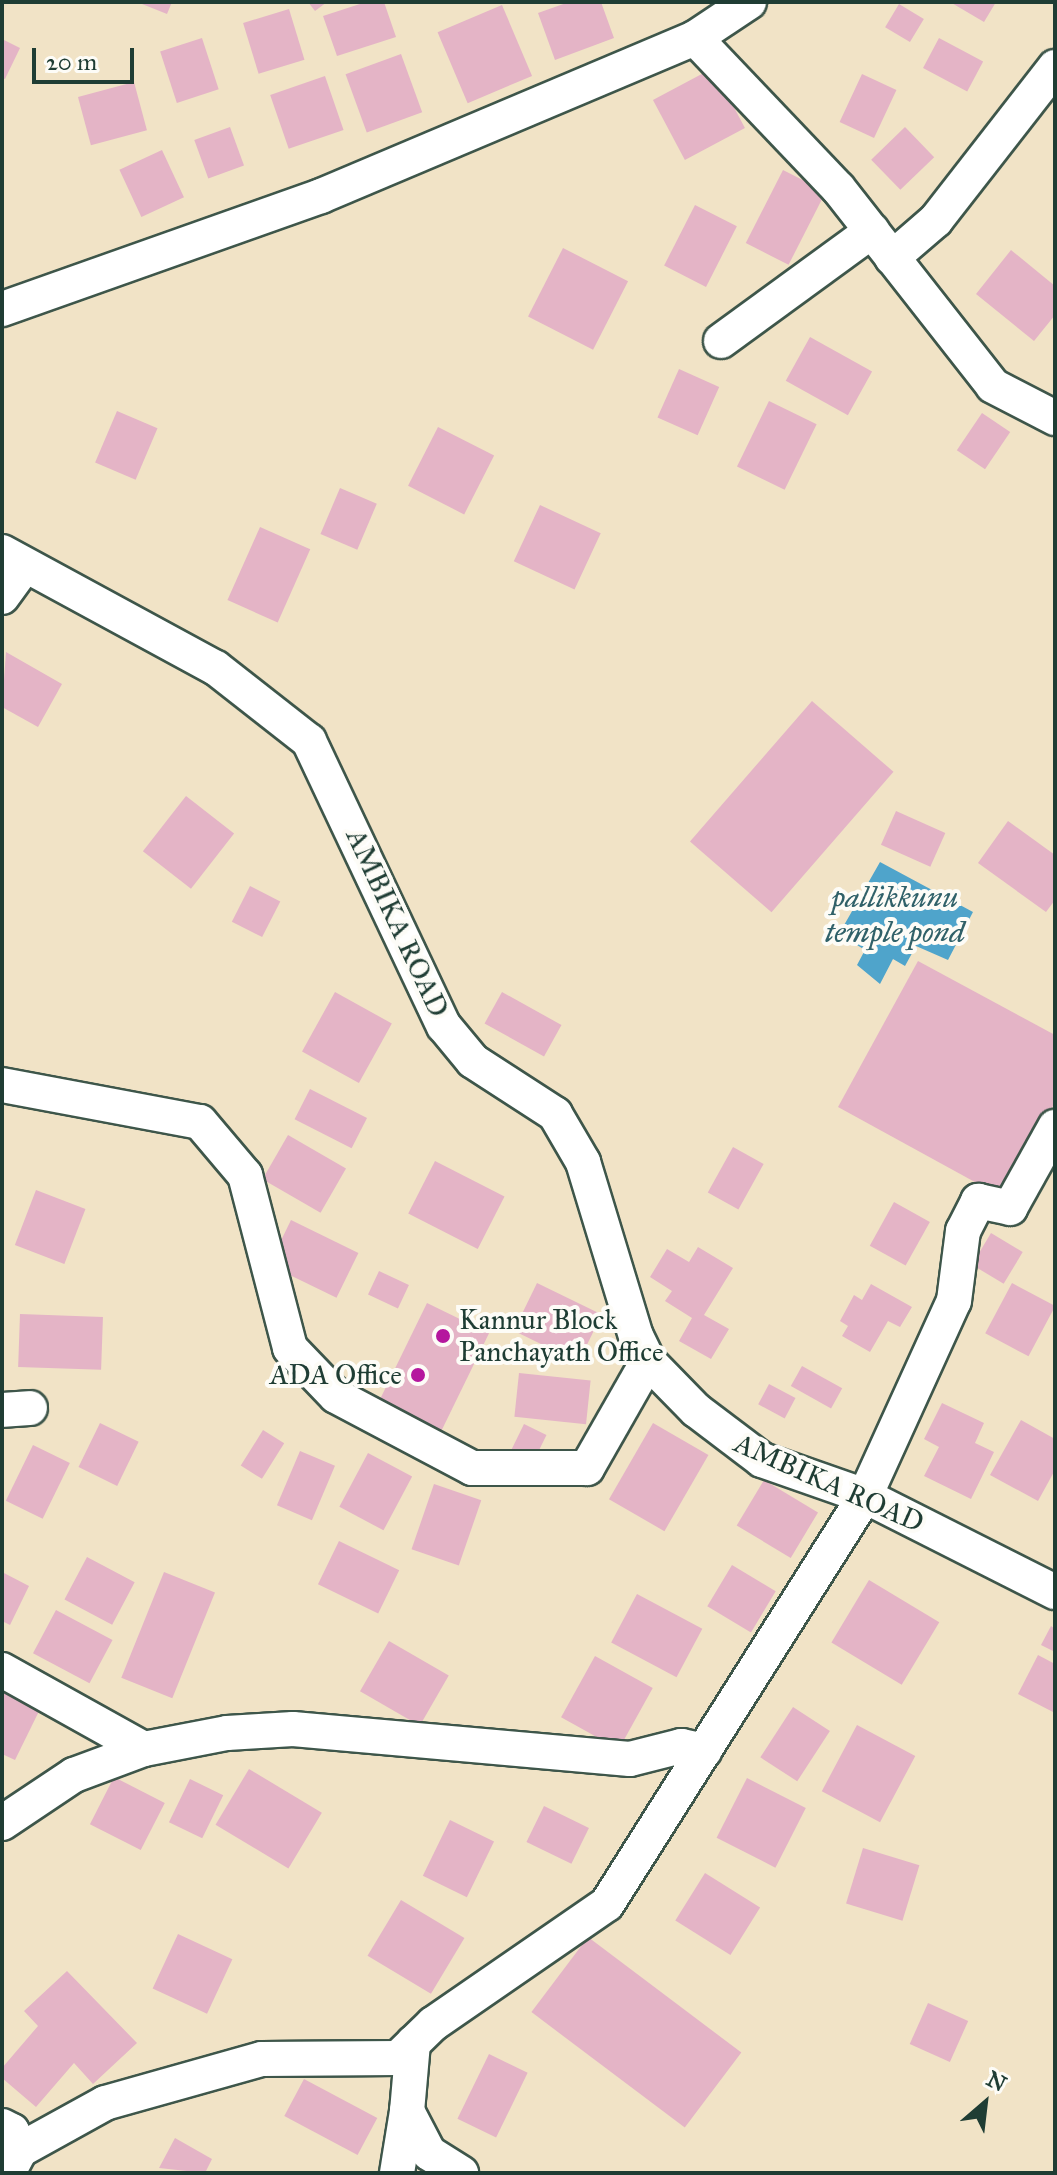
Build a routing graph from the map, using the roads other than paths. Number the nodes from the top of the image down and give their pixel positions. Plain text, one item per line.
1 (749, 2) edge
2 (695, 38) junction
3 (1055, 67) edge
4 (882, 244) junction
5 (2, 309) edge
6 (721, 341) dead end
7 (1055, 418) edge
8 (13, 558) edge
9 (2, 597) edge
10 (2, 1085) edge
11 (1055, 1127) edge
12 (648, 1361) junction
13 (865, 1496) junction
14 (1055, 1592) edge
15 (2, 1670) edge
16 (144, 1749) junction
17 (704, 1751) junction
18 (2, 1823) edge
19 (413, 2043) junction
20 (407, 2111) junction
21 (10, 2150) edge
22 (397, 2173) edge
23 (461, 2173) edge

1 - 2 street
2 - 4 street
2 - 5 street
3 - 4 street
4 - 6 street
4 - 7 street
8 - 9 street
8 - 12 street, AMBIKA ROAD
10 - 12 street
11 - 13 street
12 - 13 street, AMBIKA ROAD
13 - 14 street, AMBIKA ROAD
13 - 17 street
15 - 16 street
16 - 17 street
16 - 18 street
17 - 19 street
19 - 20 street
19 - 21 street
20 - 22 street
20 - 23 street

